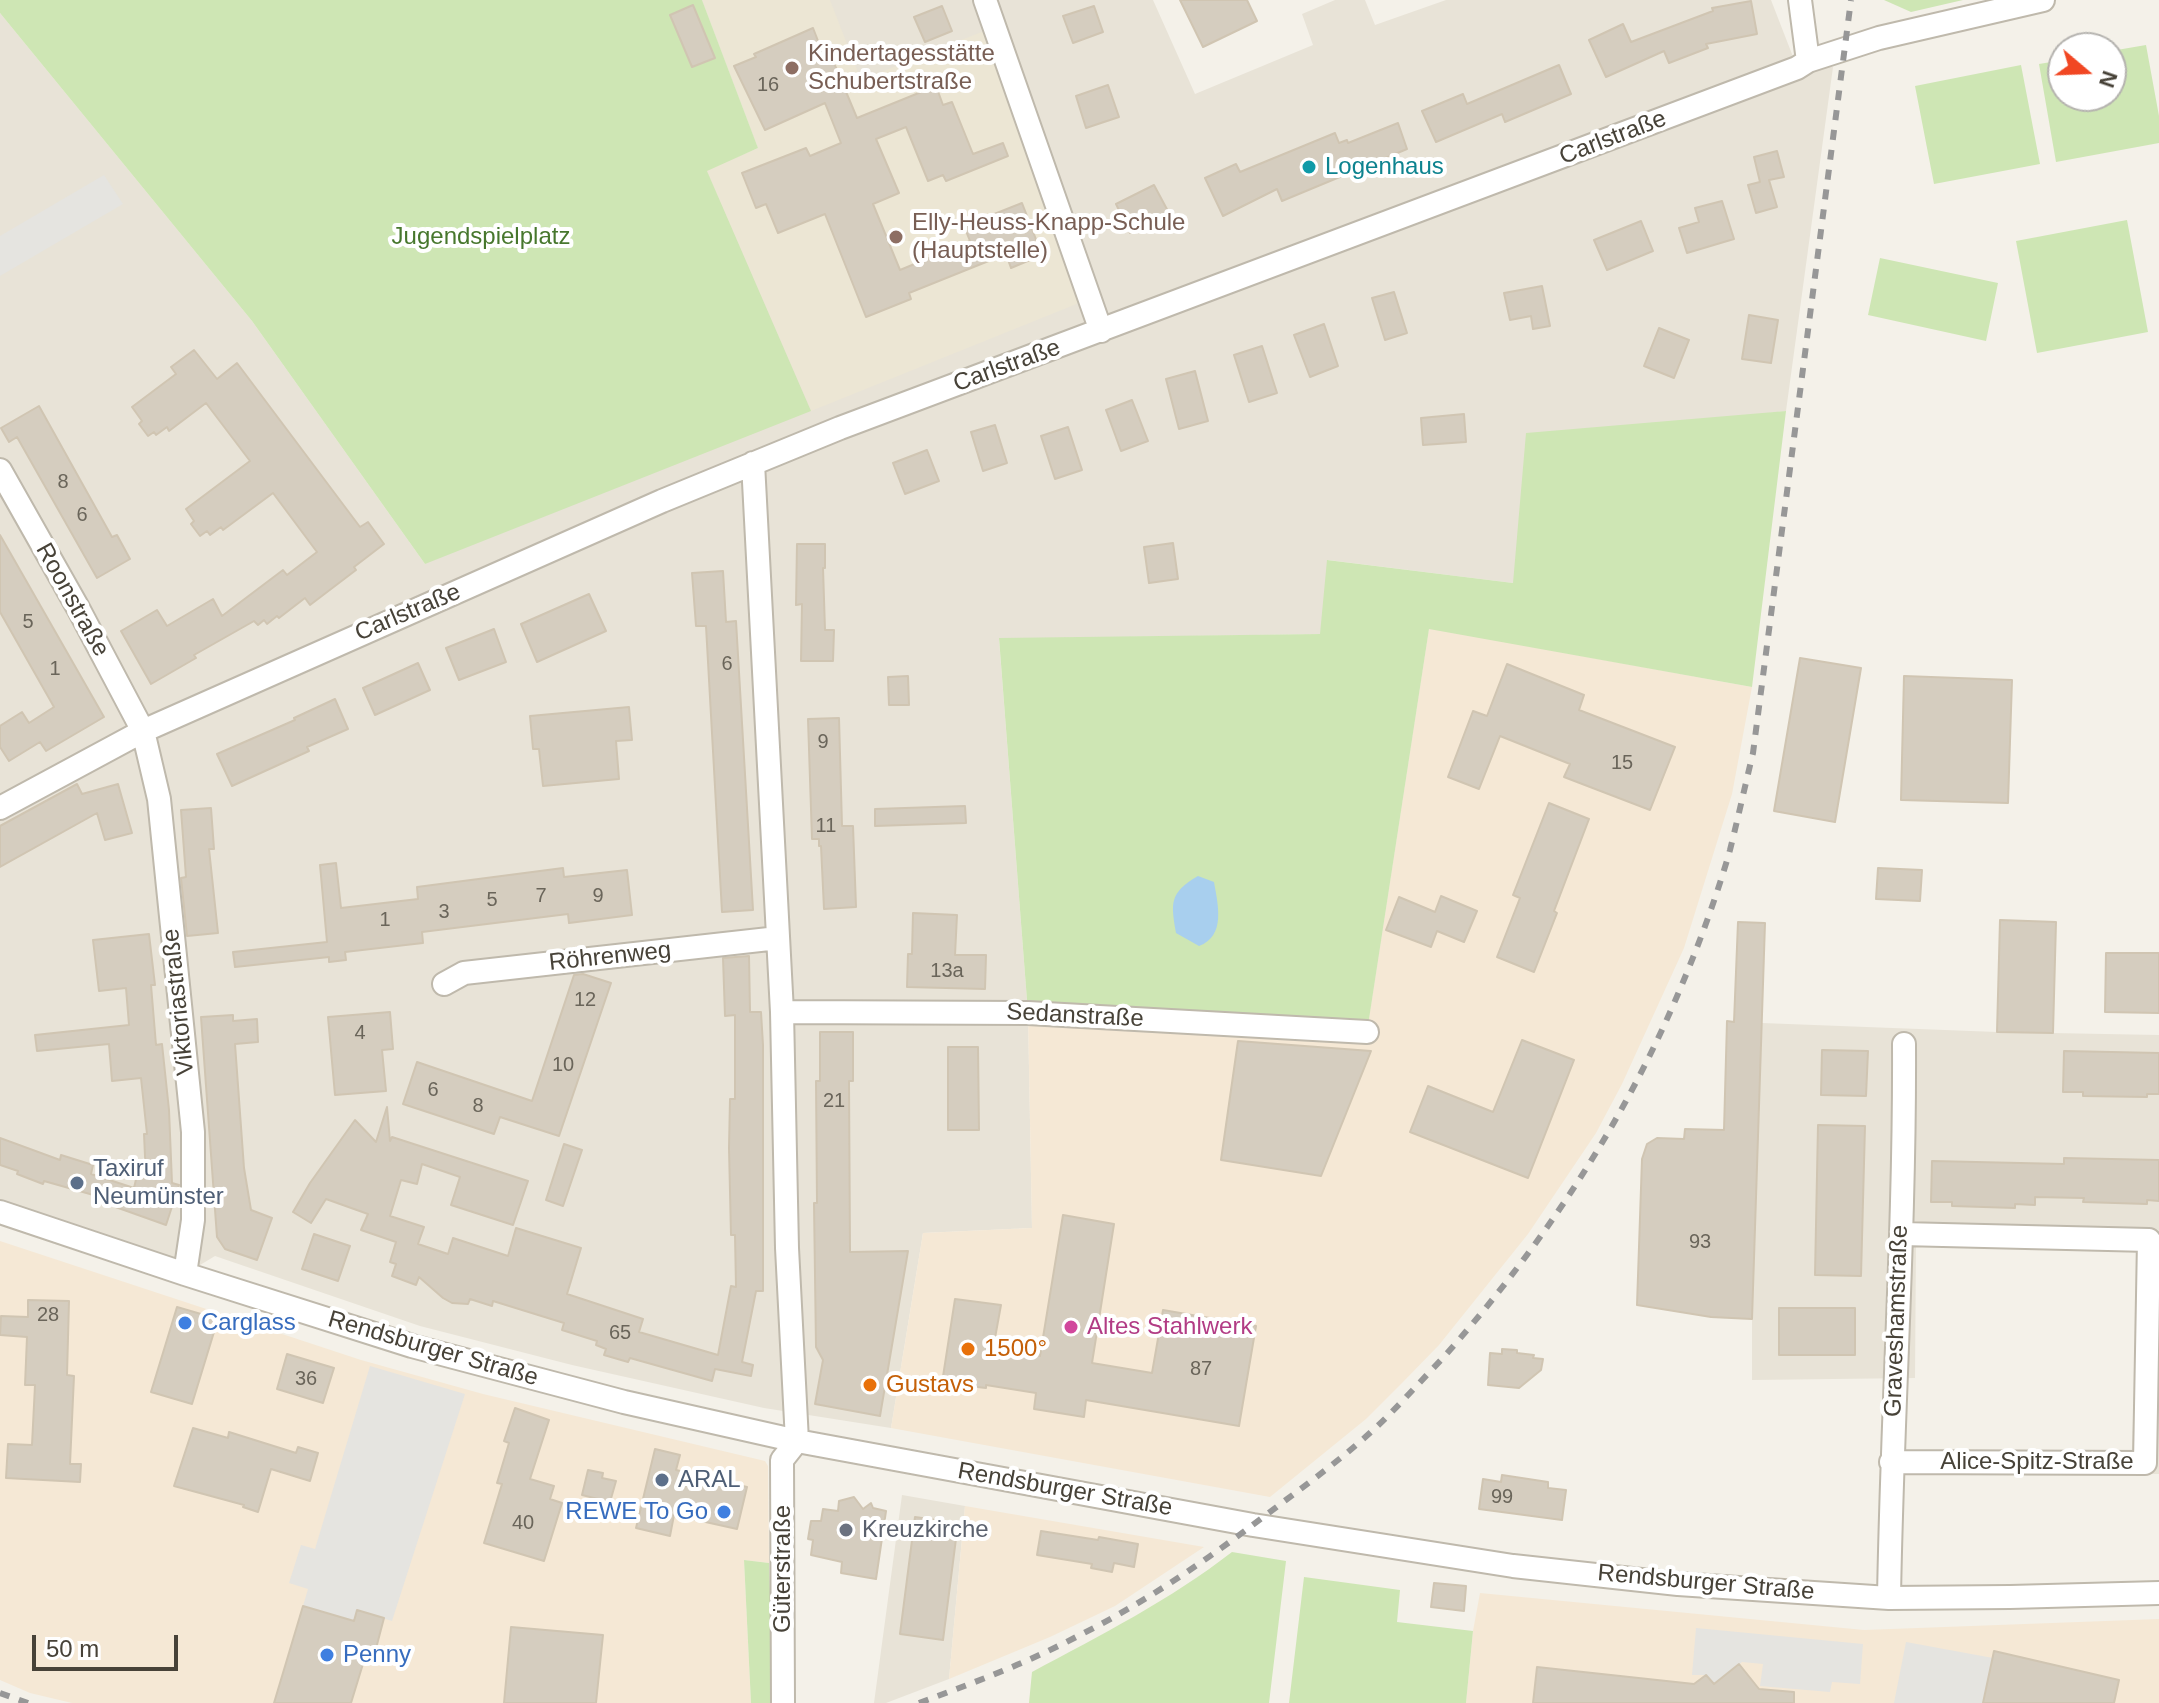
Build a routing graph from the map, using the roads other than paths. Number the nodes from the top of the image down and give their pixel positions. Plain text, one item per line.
1 (985, 0) edge
2 (1800, 0) edge
3 (2043, 0) edge
4 (1808, 61) junction
5 (1101, 331) junction
6 (753, 463) junction
7 (0, 470) edge
8 (143, 731) junction
9 (0, 808) edge
10 (778, 938) junction
11 (444, 984) dead end
12 (782, 1012) junction
13 (1367, 1032) dead end
14 (1904, 1044) dead end
15 (0, 1212) edge
16 (1902, 1234) junction
17 (185, 1274) junction
18 (797, 1441) junction
19 (1891, 1462) junction
20 (2159, 1593) edge
21 (1889, 1598) junction
22 (783, 1703) edge

1 - 5 street
2 - 4 street
3 - 4 street, Carlstraße
4 - 5 street, Carlstraße
5 - 6 street, Carlstraße
6 - 8 street, Carlstraße
6 - 10 street
7 - 8 street, Roonstraße
8 - 9 street, Carlstraße
8 - 17 street, Viktoriastraße
10 - 11 street, Röhrenweg
10 - 12 street
12 - 13 street, Sedanstraße
12 - 18 street
14 - 16 street, Graveshamstraße
15 - 17 street, Rendsburger Straße
16 - 19 street, Graveshamstraße
16 - 19 street, Alice-Spitz-Straße
17 - 18 street, Rendsburger Straße
18 - 21 street, Rendsburger Straße
18 - 22 street, Güterstraße
19 - 21 street, Graveshamstraße
20 - 21 street, Rendsburger Straße

